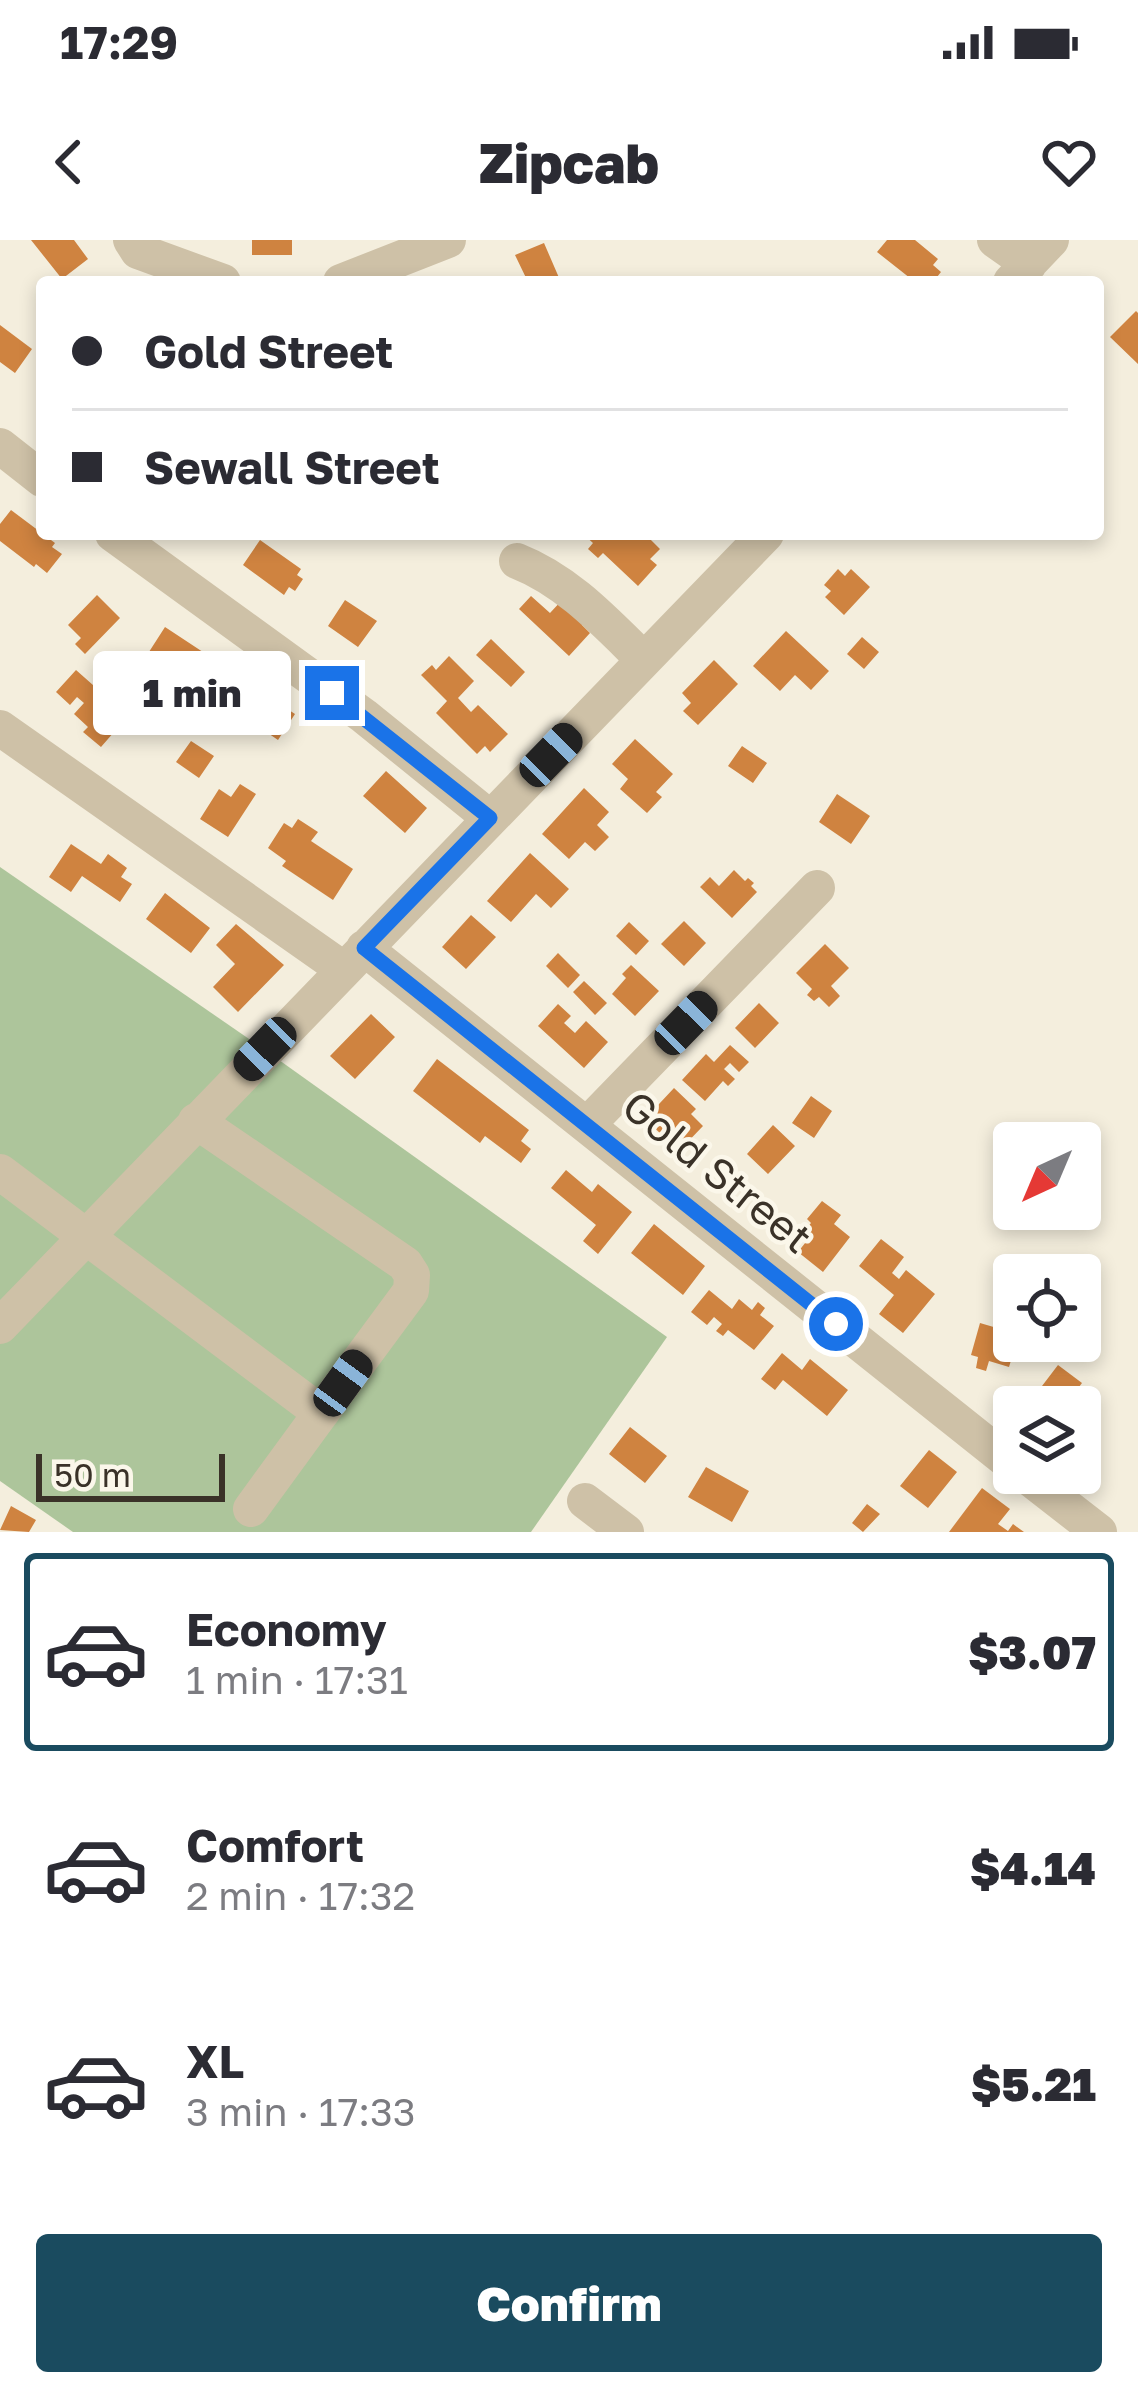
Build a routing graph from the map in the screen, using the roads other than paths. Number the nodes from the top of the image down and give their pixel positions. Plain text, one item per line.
1 (131, 240) edge
2 (448, 240) edge
3 (995, 240) edge
4 (1031, 262) edge
5 (207, 276) edge
6 (356, 276) edge
7 (0, 446) edge
8 (36, 474) edge
9 (121, 540) edge
10 (760, 540) edge
11 (518, 560) dead end
12 (644, 659) junction
13 (0, 728) edge
14 (490, 818) junction
15 (817, 888) dead end
16 (353, 958) junction
17 (196, 1120) junction
18 (588, 1124) junction
19 (0, 1172) edge
20 (86, 1236) junction
21 (0, 1326) edge
22 (320, 1413) junction
23 (993, 1449) edge
24 (1050, 1494) edge
25 (585, 1501) dead end
26 (251, 1509) dead end
27 (626, 1532) edge
28 (1099, 1532) edge

1 - 5 street
2 - 6 street
3 - 4 street
7 - 8 street
9 - 14 street
10 - 12 street
11 - 12 street
12 - 14 street
13 - 16 street, Gold Street
14 - 16 street
15 - 18 street
16 - 17 street
16 - 18 street, Gold Street
17 - 20 street
17 - 22 street
18 - 23 street, Gold Street
19 - 20 street
20 - 21 street
20 - 22 street
22 - 26 street
24 - 28 street
25 - 27 street

